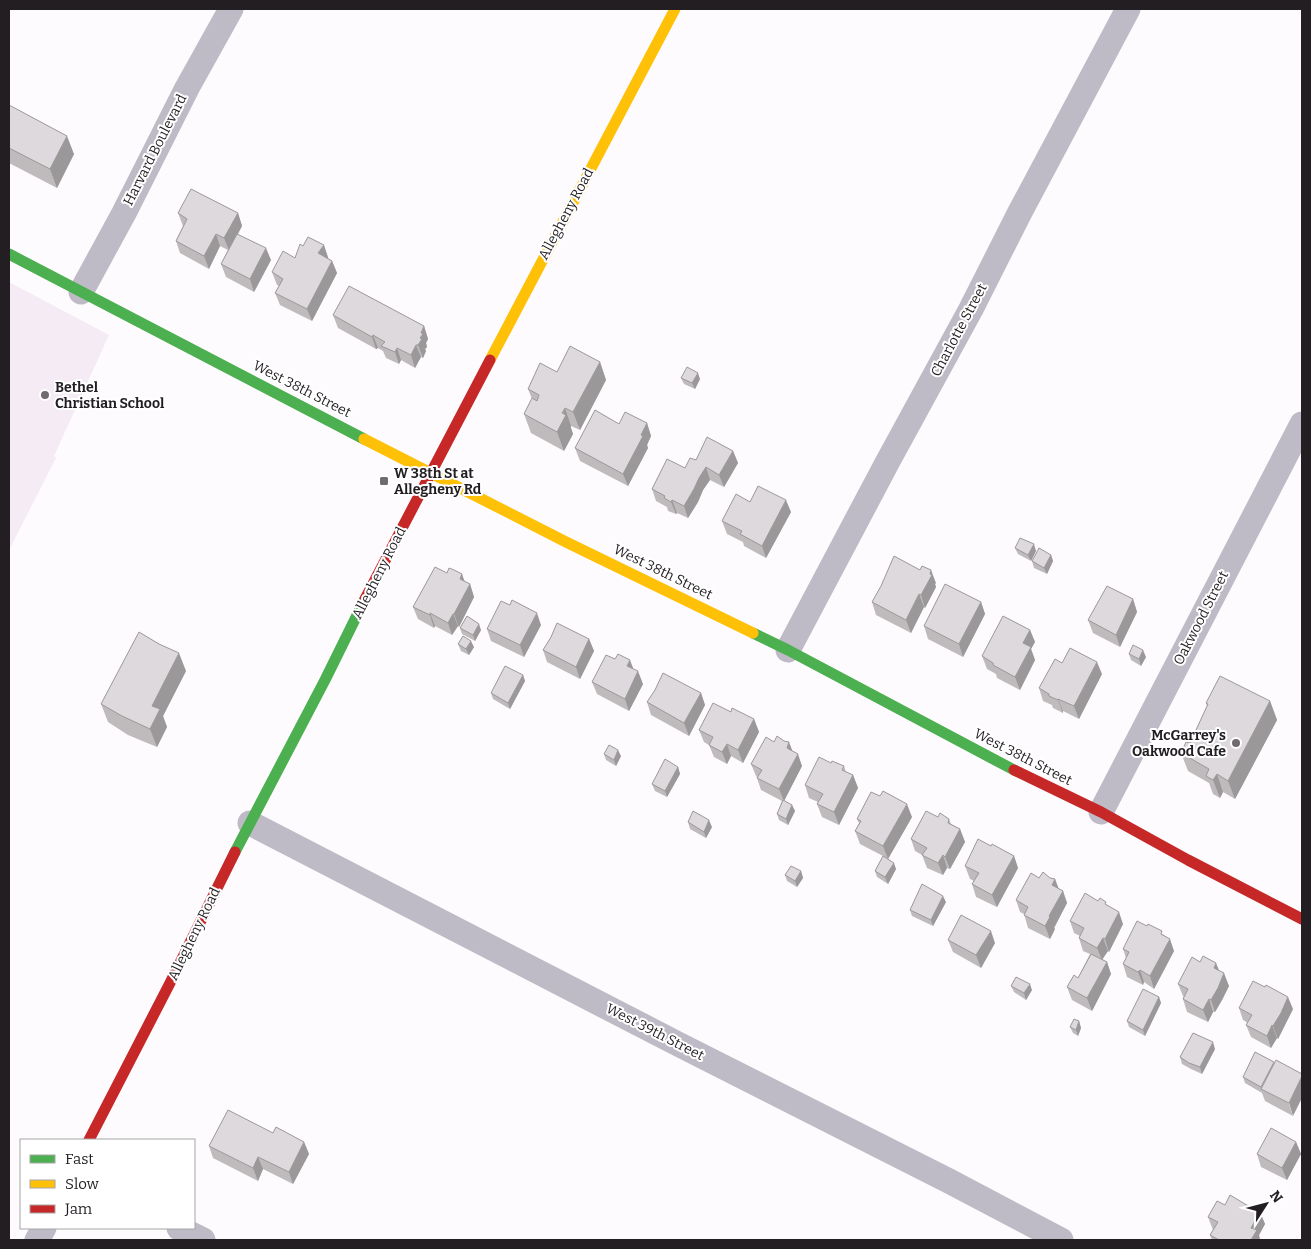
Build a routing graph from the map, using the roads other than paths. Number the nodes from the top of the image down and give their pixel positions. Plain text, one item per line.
1 (230, 9) edge
2 (674, 9) edge
3 (1128, 9) edge
4 (9, 254) edge
5 (82, 292) junction
6 (1302, 424) edge
7 (430, 473) junction
8 (788, 650) junction
9 (1101, 812) junction
10 (250, 823) junction
11 (1302, 919) edge
12 (90, 1139) edge
13 (43, 1229) edge
14 (181, 1229) edge
15 (37, 1240) edge
16 (203, 1240) edge
17 (1061, 1240) edge

1 - 5 street, Harvard Boulevard
2 - 7 main road, Allegheny Road
3 - 8 street, Charlotte Street
4 - 5 main road, West 38th Street
5 - 7 main road, West 38th Street
6 - 9 street, Oakwood Street
7 - 8 main road, West 38th Street
7 - 10 main road, Allegheny Road
8 - 9 main road, West 38th Street
9 - 11 main road, West 38th Street
10 - 12 main road, Allegheny Road
10 - 17 street, West 39th Street
13 - 15 street
14 - 16 street

